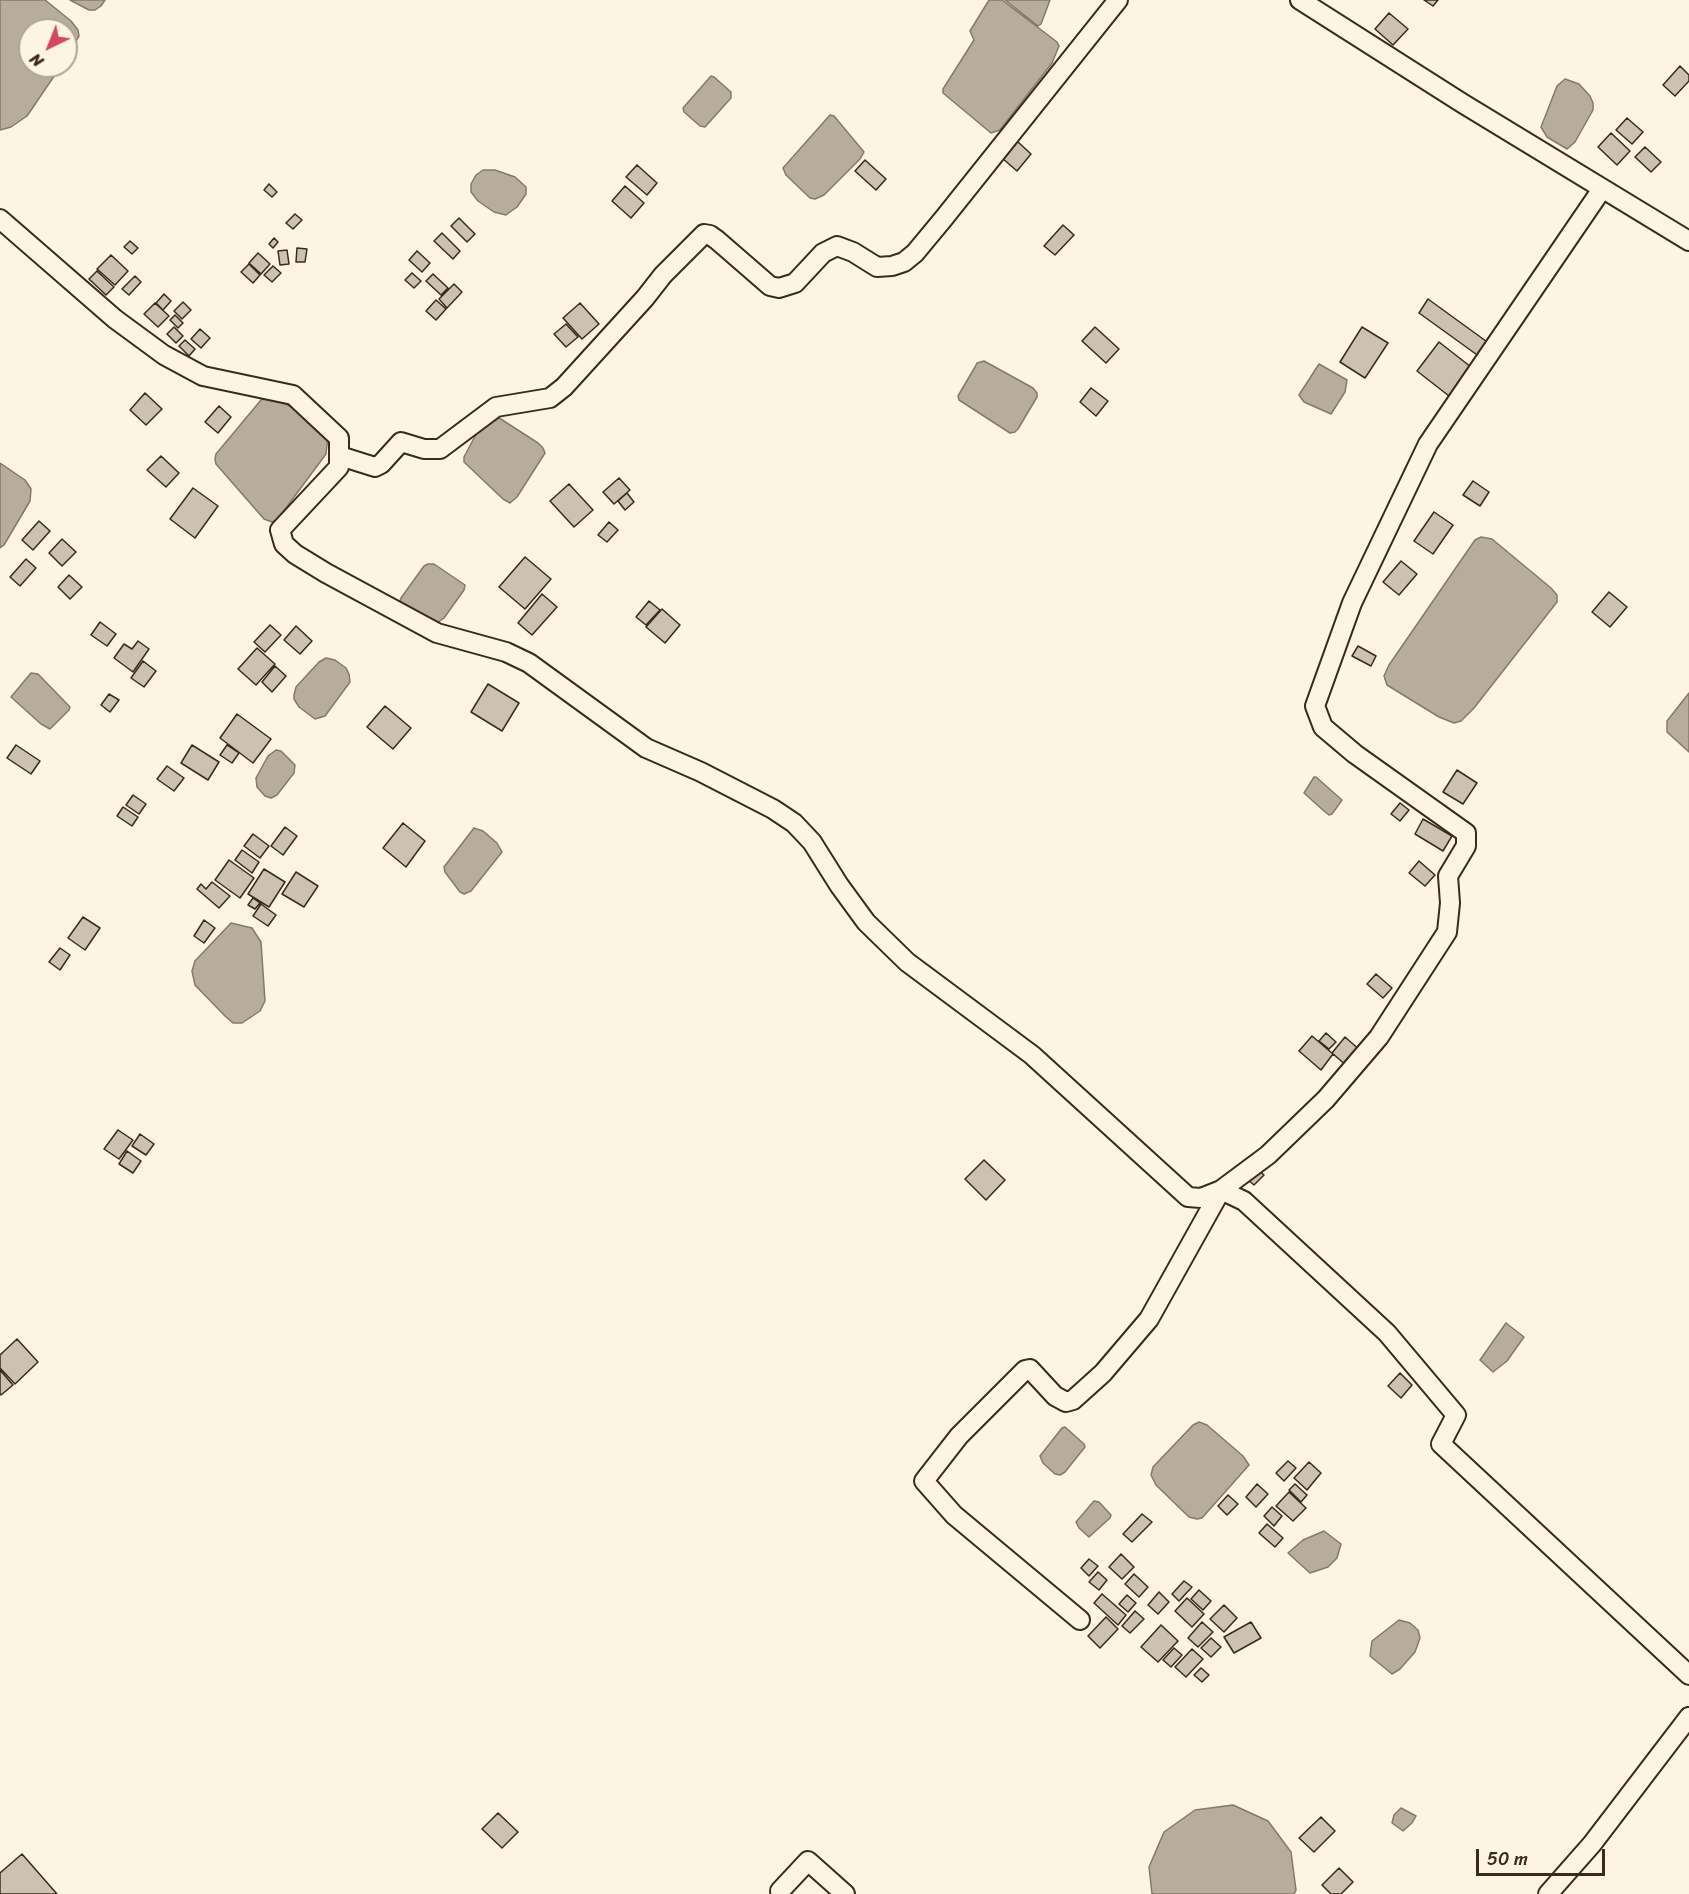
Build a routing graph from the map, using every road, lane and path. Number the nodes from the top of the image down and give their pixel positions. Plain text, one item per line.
1 (1118, 0) edge
2 (1300, 0) edge
3 (1602, 189) junction
4 (0, 219) edge
5 (1689, 241) edge
6 (340, 456) junction
7 (1221, 1190) junction
8 (1080, 1620) dead end
9 (1689, 1675) edge
10 (1689, 1717) edge
11 (780, 1891) dead end
12 (845, 1894) edge
13 (1548, 1894) edge

1 - 6 street
2 - 3 street
3 - 5 street
3 - 7 street
4 - 6 street
6 - 7 street
7 - 8 street
7 - 9 street
10 - 13 street
11 - 12 street

